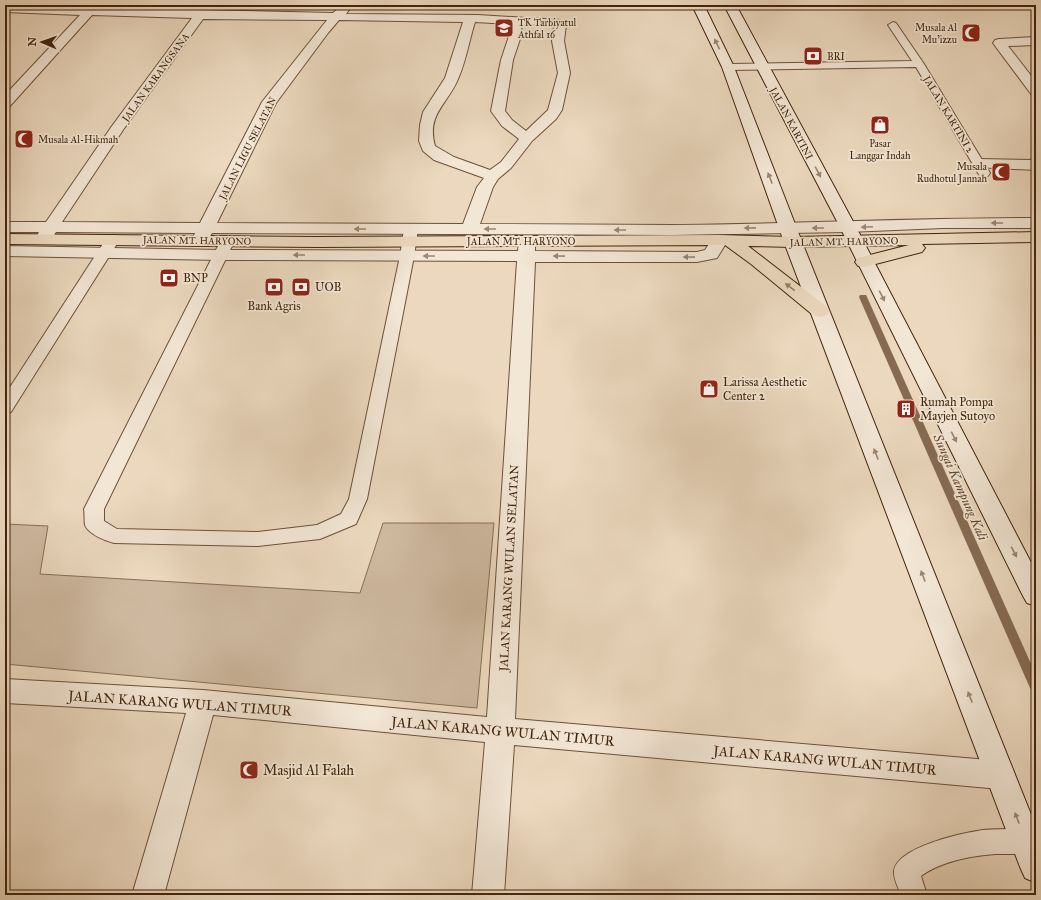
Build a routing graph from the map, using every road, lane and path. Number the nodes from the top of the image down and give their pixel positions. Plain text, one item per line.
1 (248, 5) edge
2 (348, 5) edge
3 (698, 5) edge
4 (730, 5) edge
5 (92, 8) edge
6 (5, 9) edge
7 (200, 15) junction
8 (242, 16) junction
9 (337, 17) junction
10 (523, 18) junction
11 (470, 19) junction
12 (893, 25) dead end
13 (1036, 41) edge
14 (919, 64) junction
15 (763, 66) junction
16 (728, 67) junction
17 (1036, 91) edge
18 (5, 103) edge
19 (527, 138) junction
20 (1036, 165) edge
21 (982, 168) joint
22 (493, 176) junction
23 (5, 227) edge
24 (1035, 228) edge
25 (47, 233) junction
26 (203, 234) junction
27 (851, 234) junction
28 (262, 235) junction
29 (469, 235) junction
30 (791, 235) junction
31 (5, 238) edge
32 (952, 238) junction
33 (113, 239) junction
34 (725, 240) junction
35 (409, 242) junction
36 (224, 248) junction
37 (526, 248) junction
38 (5, 251) edge
39 (104, 253) junction
40 (864, 262) junction
41 (820, 311) junction
42 (5, 408) edge
43 (1036, 596) edge
44 (5, 691) edge
45 (203, 702) junction
46 (500, 731) junction
47 (1000, 775) junction
48 (1033, 850) edge
49 (148, 895) edge
50 (488, 895) edge
51 (914, 895) edge

1 - 8 street
2 - 9 street, JALAN LIGU SELATAN
16 -> 3 street
4 - 15 street, JALAN KARTINI
5 - 6 street
5 - 7 street
5 - 18 street
7 - 8 street
7 - 25 street, JALAN KARANGSANA
8 - 9 street
9 - 11 street
9 - 26 street, JALAN LIGU SELATAN
10 - 11 street
10 - 19 street
10 - 19 street
11 - 22 street
12 - 14 lane, JALAN KARTINI 2
13 - 17 street
14 - 15 lane, JALAN KARTINI 2
14 - 21 lane, JALAN KARTINI 2
15 - 16 lane, JALAN KARTINI 2
15 -> 27 street, JALAN KARTINI
30 -> 16 street
19 - 22 street
20 - 21 street, JALAN KARTINI 2
22 - 29 street
23 - 25 street
24 -> 27 street
24 - 32 main road, JALAN MT. HARYONO
25 - 26 street
25 - 31 main road, JALAN MT. HARYONO
25 - 33 main road, JALAN MT. HARYONO
26 - 28 street
26 - 33 main road, JALAN MT. HARYONO
26 - 36 main road, JALAN MT. HARYONO
27 -> 30 main road, JALAN MT. HARYONO
27 - 32 main road, JALAN MT. HARYONO
27 - 40 street, JALAN KARTINI
35 -> 28 main road, JALAN MT. HARYONO
28 - 36 main road, JALAN MT. HARYONO
30 -> 29 street
29 - 35 main road, JALAN MT. HARYONO
29 - 37 main road, JALAN MT. HARYONO
30 - 34 main road, JALAN MT. HARYONO
30 - 41 street
32 - 40 main road
33 - 39 lane
34 -> 37 street
41 -> 34 main road
35 -> 36 street
35 - 36 lane
37 -> 35 street
36 - 39 street
37 - 46 street, JALAN KARANG WULAN SELATAN
38 - 39 street
39 - 42 lane
40 -> 43 street, JALAN KARTINI
47 -> 41 street
44 - 45 street, JALAN KARANG WULAN TIMUR
45 - 46 street, JALAN KARANG WULAN TIMUR
45 - 49 street
46 - 47 street, JALAN KARANG WULAN TIMUR
46 - 50 street, JALAN KARANG WULAN SELATAN
48 -> 47 street
48 - 51 lane

